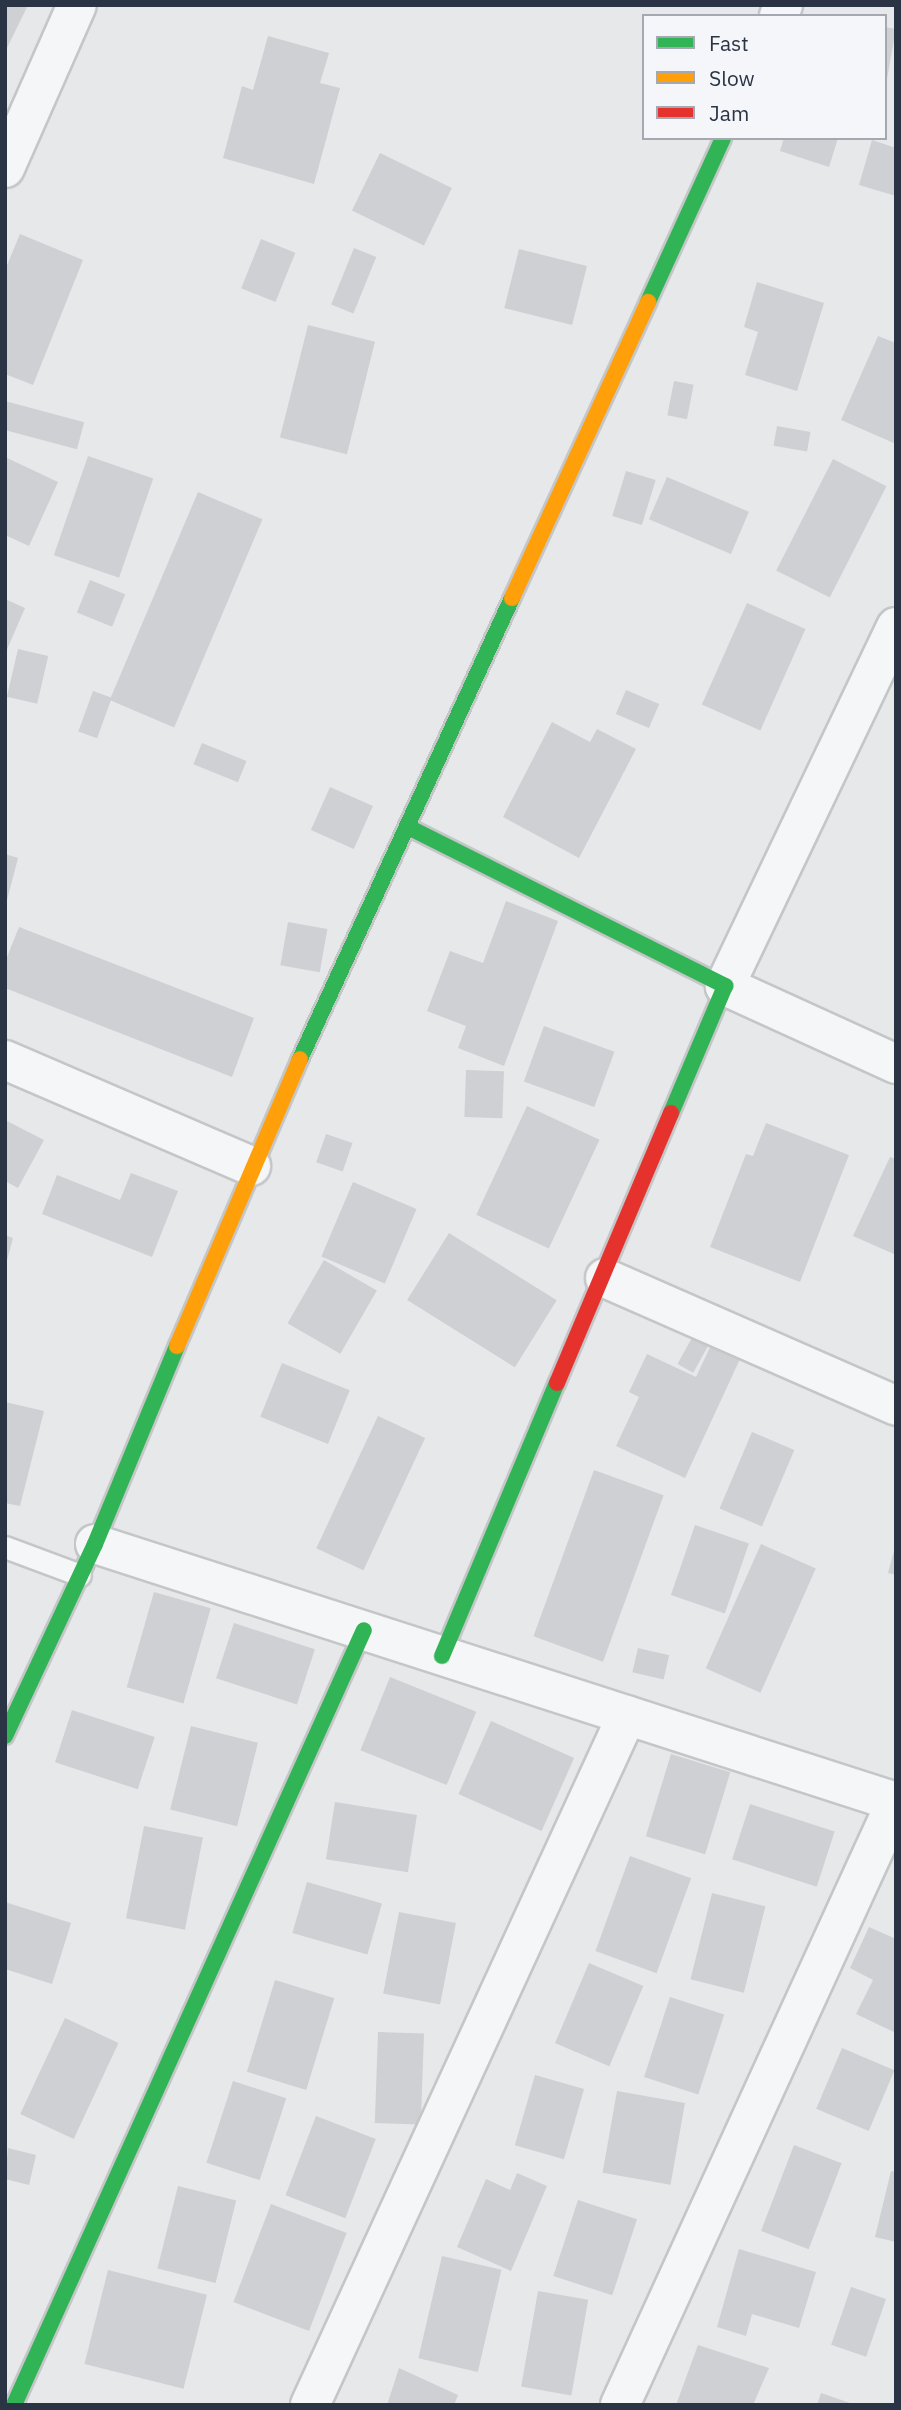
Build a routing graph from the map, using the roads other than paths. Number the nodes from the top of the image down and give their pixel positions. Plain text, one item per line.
1 (77, 5) edge
2 (722, 140) edge
3 (5, 168) edge
4 (896, 627) edge
5 (408, 827) junction
6 (725, 986) junction
7 (5, 1060) edge
8 (896, 1064) edge
9 (251, 1166) junction
10 (605, 1278) junction
11 (896, 1406) edge
12 (5, 1547) edge
13 (87, 1559) junction
14 (364, 1630) junction
15 (442, 1656) junction
16 (627, 1715) junction
17 (5, 1736) edge
18 (896, 1802) edge
19 (14, 2405) edge
20 (310, 2405) edge
21 (620, 2405) edge

1 - 3 street
2 - 5 street
4 - 6 street
5 - 6 street
5 - 9 street
6 - 8 street
6 - 10 street
7 - 9 street
9 - 13 street
10 - 11 street
10 - 15 street
12 - 13 lane
13 - 14 street
13 - 17 street
14 - 15 street
14 - 19 street
15 - 16 street
16 - 18 street
16 - 20 street
18 - 21 street

